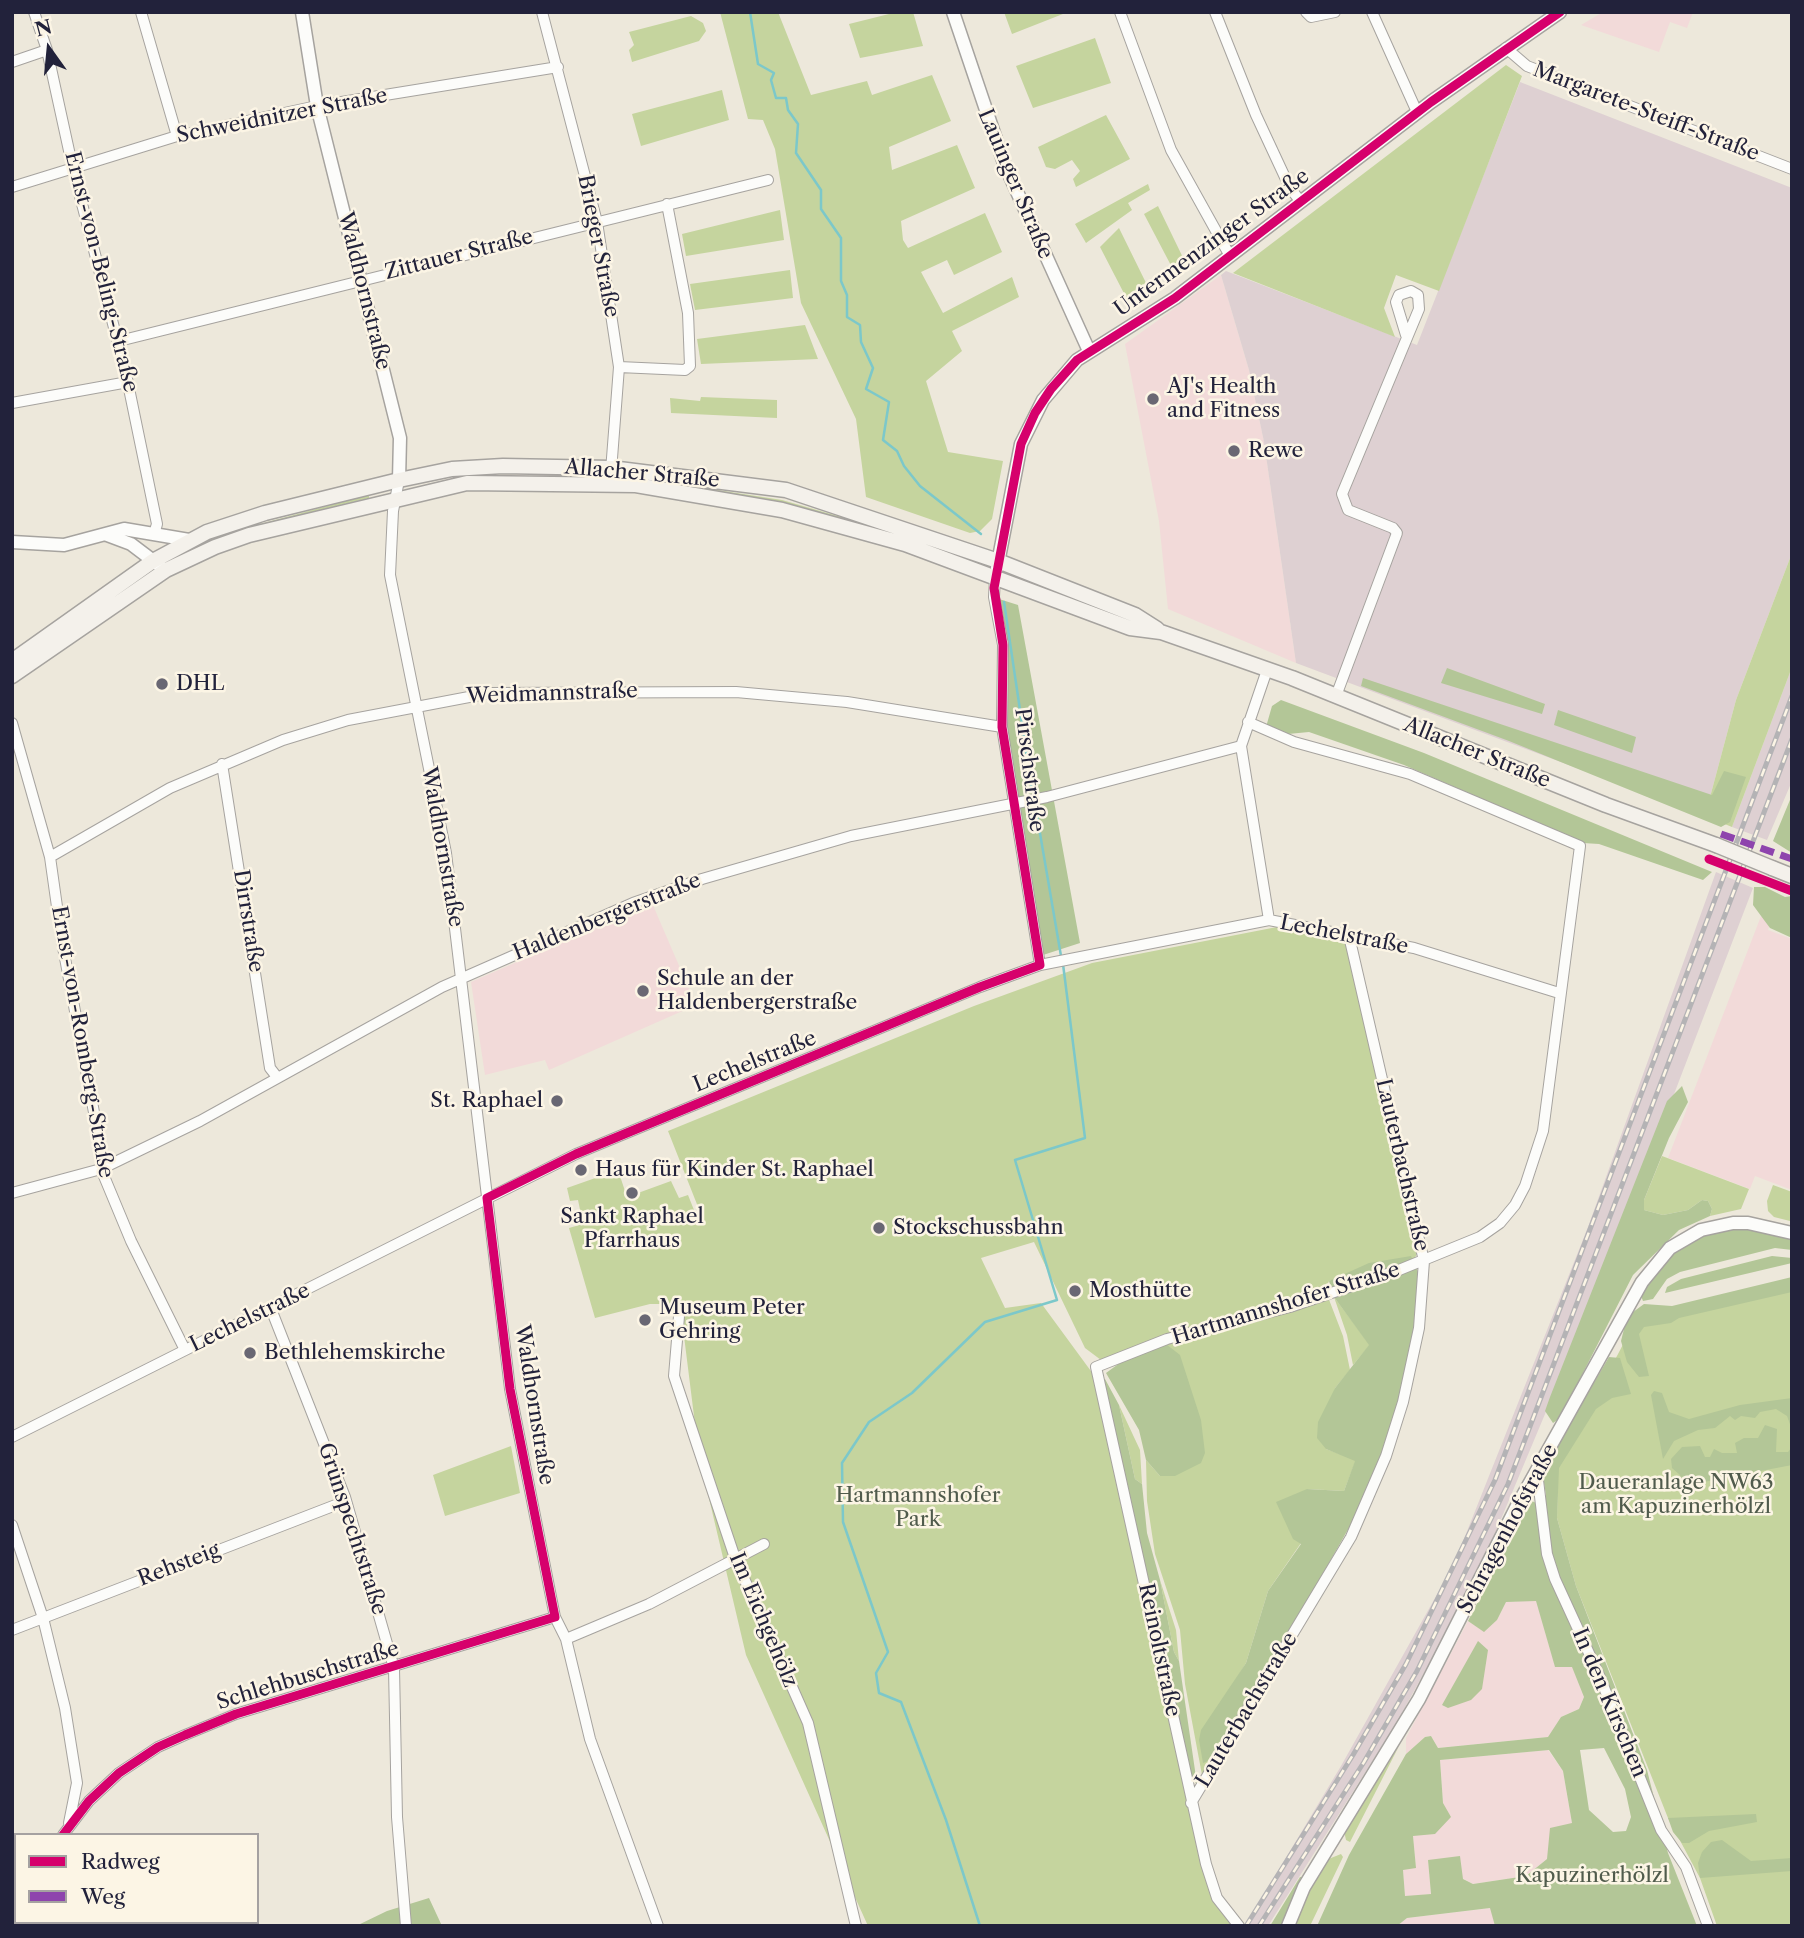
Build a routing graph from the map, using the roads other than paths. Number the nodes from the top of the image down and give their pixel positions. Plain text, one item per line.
1 (34, 12) edge
2 (141, 12) edge
3 (302, 12) edge
4 (542, 12) edge
5 (953, 12) edge
6 (1120, 12) edge
7 (1215, 12) edge
8 (1306, 12) edge
9 (1335, 12) edge
10 (1372, 12) edge
11 (1555, 14) edge
12 (1506, 48) junction
13 (47, 50) junction
14 (12, 62) edge
15 (558, 67) junction
16 (317, 106) junction
17 (1418, 112) junction
18 (177, 135) junction
19 (73, 169) junction
20 (1792, 169) edge
21 (768, 180) dead end
22 (12, 187) edge
23 (1301, 202) junction
24 (667, 204) junction
25 (597, 222) junction
26 (1230, 256) junction
27 (361, 280) junction
28 (1406, 335) dead end
29 (118, 341) junction
30 (1089, 351) junction
31 (619, 367) junction
32 (128, 382) junction
33 (12, 402) edge
34 (611, 468) junction
35 (399, 480) junction
36 (610, 484) junction
37 (395, 499) junction
38 (154, 534) junction
39 (107, 535) junction
40 (189, 540) junction
41 (12, 542) edge
42 (153, 561) junction
43 (998, 561) junction
44 (166, 570) junction
45 (995, 578) junction
46 (1161, 632) junction
47 (12, 661) edge
48 (1268, 670) junction
49 (12, 676) edge
50 (1336, 696) junction
51 (416, 705) junction
52 (1248, 722) junction
53 (12, 723) edge
54 (1002, 727) junction
55 (1241, 746) junction
56 (222, 764) junction
57 (1016, 804) junction
58 (50, 857) junction
59 (1792, 876) edge
60 (1269, 920) junction
61 (1349, 936) junction
62 (1040, 965) junction
63 (462, 977) junction
64 (1559, 993) junction
65 (277, 1077) junction
66 (102, 1169) junction
67 (12, 1193) edge
68 (487, 1198) junction
69 (1792, 1233) edge
70 (1424, 1261) junction
71 (271, 1309) junction
72 (679, 1316) dead end
73 (185, 1350) junction
74 (1096, 1367) joint
75 (12, 1437) edge
76 (1537, 1472) junction
77 (346, 1501) junction
78 (12, 1525) edge
79 (764, 1544) dead end
80 (735, 1558) junction
81 (555, 1617) junction
82 (43, 1618) junction
83 (12, 1630) edge
84 (566, 1639) junction
85 (394, 1668) junction
86 (1191, 1803) junction
87 (69, 1824) junction
88 (64, 1833) edge
89 (407, 1926) edge
90 (658, 1926) edge
91 (856, 1926) edge
92 (1239, 1926) edge
93 (1288, 1926) edge
94 (1708, 1926) edge

1 - 13 street, Ernst-von-Beling-Straße
2 - 18 street
3 - 16 street, Waldhornstraße
4 - 15 street, Brieger Straße
5 - 30 street, Lauinger Straße
6 - 26 street
7 - 23 street
8 - 9 street
10 - 17 street
11 - 12 street, Untermenzinger Straße
12 - 17 street, Untermenzinger Straße
12 - 20 street, Margarete-Steiff-Straße
13 - 14 street
13 - 19 street, Ernst-von-Beling-Straße
15 - 16 street, Schweidnitzer Straße
15 - 25 street, Brieger Straße
16 - 18 street, Schweidnitzer Straße
16 - 27 street, Waldhornstraße
17 - 23 street, Untermenzinger Straße
18 - 19 street, Schweidnitzer Straße
19 - 22 street, Schweidnitzer Straße
19 - 29 street, Ernst-von-Beling-Straße
21 - 24 street, Zittauer Straße
23 - 26 street, Untermenzinger Straße
24 - 25 street, Zittauer Straße
24 - 31 street
25 - 27 street, Zittauer Straße
25 - 31 street, Brieger Straße
26 - 30 street, Untermenzinger Straße
27 - 29 street, Zittauer Straße
27 - 35 street, Waldhornstraße
28 - 50 street
29 - 32 street, Ernst-von-Beling-Straße
30 - 43 street, Untermenzinger Straße
31 - 34 street, Brieger Straße
32 - 33 street
32 - 38 street, Ernst-von-Beling-Straße
34 - 35 main road, Allacher Straße
34 - 36 street, Brieger Straße
34 - 43 main road, Allacher Straße
35 - 37 street, Waldhornstraße
35 - 40 main road, Allacher Straße
36 - 37 main road, Allacher Straße
36 - 45 main road, Allacher Straße
37 - 44 main road, Allacher Straße
37 - 51 street, Waldhornstraße
38 - 39 street, Allacher Straße
38 - 40 street, Allacher Straße
39 - 41 street, Allacher Straße
39 - 42 street
40 - 42 main road
42 - 44 street
42 - 47 main road
43 - 45 street, Untermenzinger Straße
43 - 46 main road, Allacher Straße
44 - 49 main road, Allacher Straße
45 - 46 main road, Allacher Straße
45 - 54 street, Pirschstraße
46 - 48 main road, Allacher Straße
48 - 50 main road, Allacher Straße
48 - 52 street
50 - 59 main road, Allacher Straße, bridge
51 - 54 street, Weidmannstraße
51 - 56 street, Weidmannstraße
51 - 63 street, Waldhornstraße
52 - 55 street
52 - 64 street, Hartmannshofer Straße
53 - 58 street, Ernst-von-Romberg-Straße
54 - 57 street, Pirschstraße
55 - 57 street, Haldenbergerstraße
55 - 60 street
56 - 58 street, Weidmannstraße
56 - 65 street, Dirrstraße
57 - 62 street, Pirschstraße
57 - 63 street, Haldenbergerstraße
58 - 66 street, Ernst-von-Romberg-Straße
60 - 61 street, Lechelstraße
60 - 62 street, Lechelstraße
61 - 64 street, Lechelstraße
61 - 70 street, Lauterbachstraße
62 - 68 street, Lechelstraße
63 - 65 street, Haldenbergerstraße
63 - 68 street, Waldhornstraße
64 - 70 street, Hartmannshofer Straße
65 - 66 street, Haldenbergerstraße
66 - 67 street, Haldenbergerstraße
66 - 73 street, Ernst-von-Romberg-Straße
68 - 71 street, Lechelstraße
68 - 81 street, Waldhornstraße
69 - 76 street, Schragenhofstraße
70 - 74 street, Hartmannshofer Straße
70 - 86 street, Lauterbachstraße
71 - 73 street, Lechelstraße
71 - 77 street, Grünspechtstraße
72 - 80 street, Im Eichgehölz
73 - 75 street, Lechelstraße
74 - 86 street, Reinoltstraße
76 - 93 street, Schragenhofstraße
76 - 94 street, In den Kirschen
77 - 82 street, Rehsteig
77 - 85 street, Grünspechtstraße
78 - 82 street
79 - 80 street
80 - 84 street
80 - 91 street, Im Eichgehölz
81 - 84 street, Waldhornstraße
81 - 85 street, Schlehbuschstraße
82 - 83 street, Rehsteig
82 - 87 street
84 - 90 street, Waldhornstraße
85 - 87 street, Schlehbuschstraße
85 - 89 street, Grünspechtstraße
86 - 92 street, Reinoltstraße
87 - 88 street, Schlehbuschstraße

